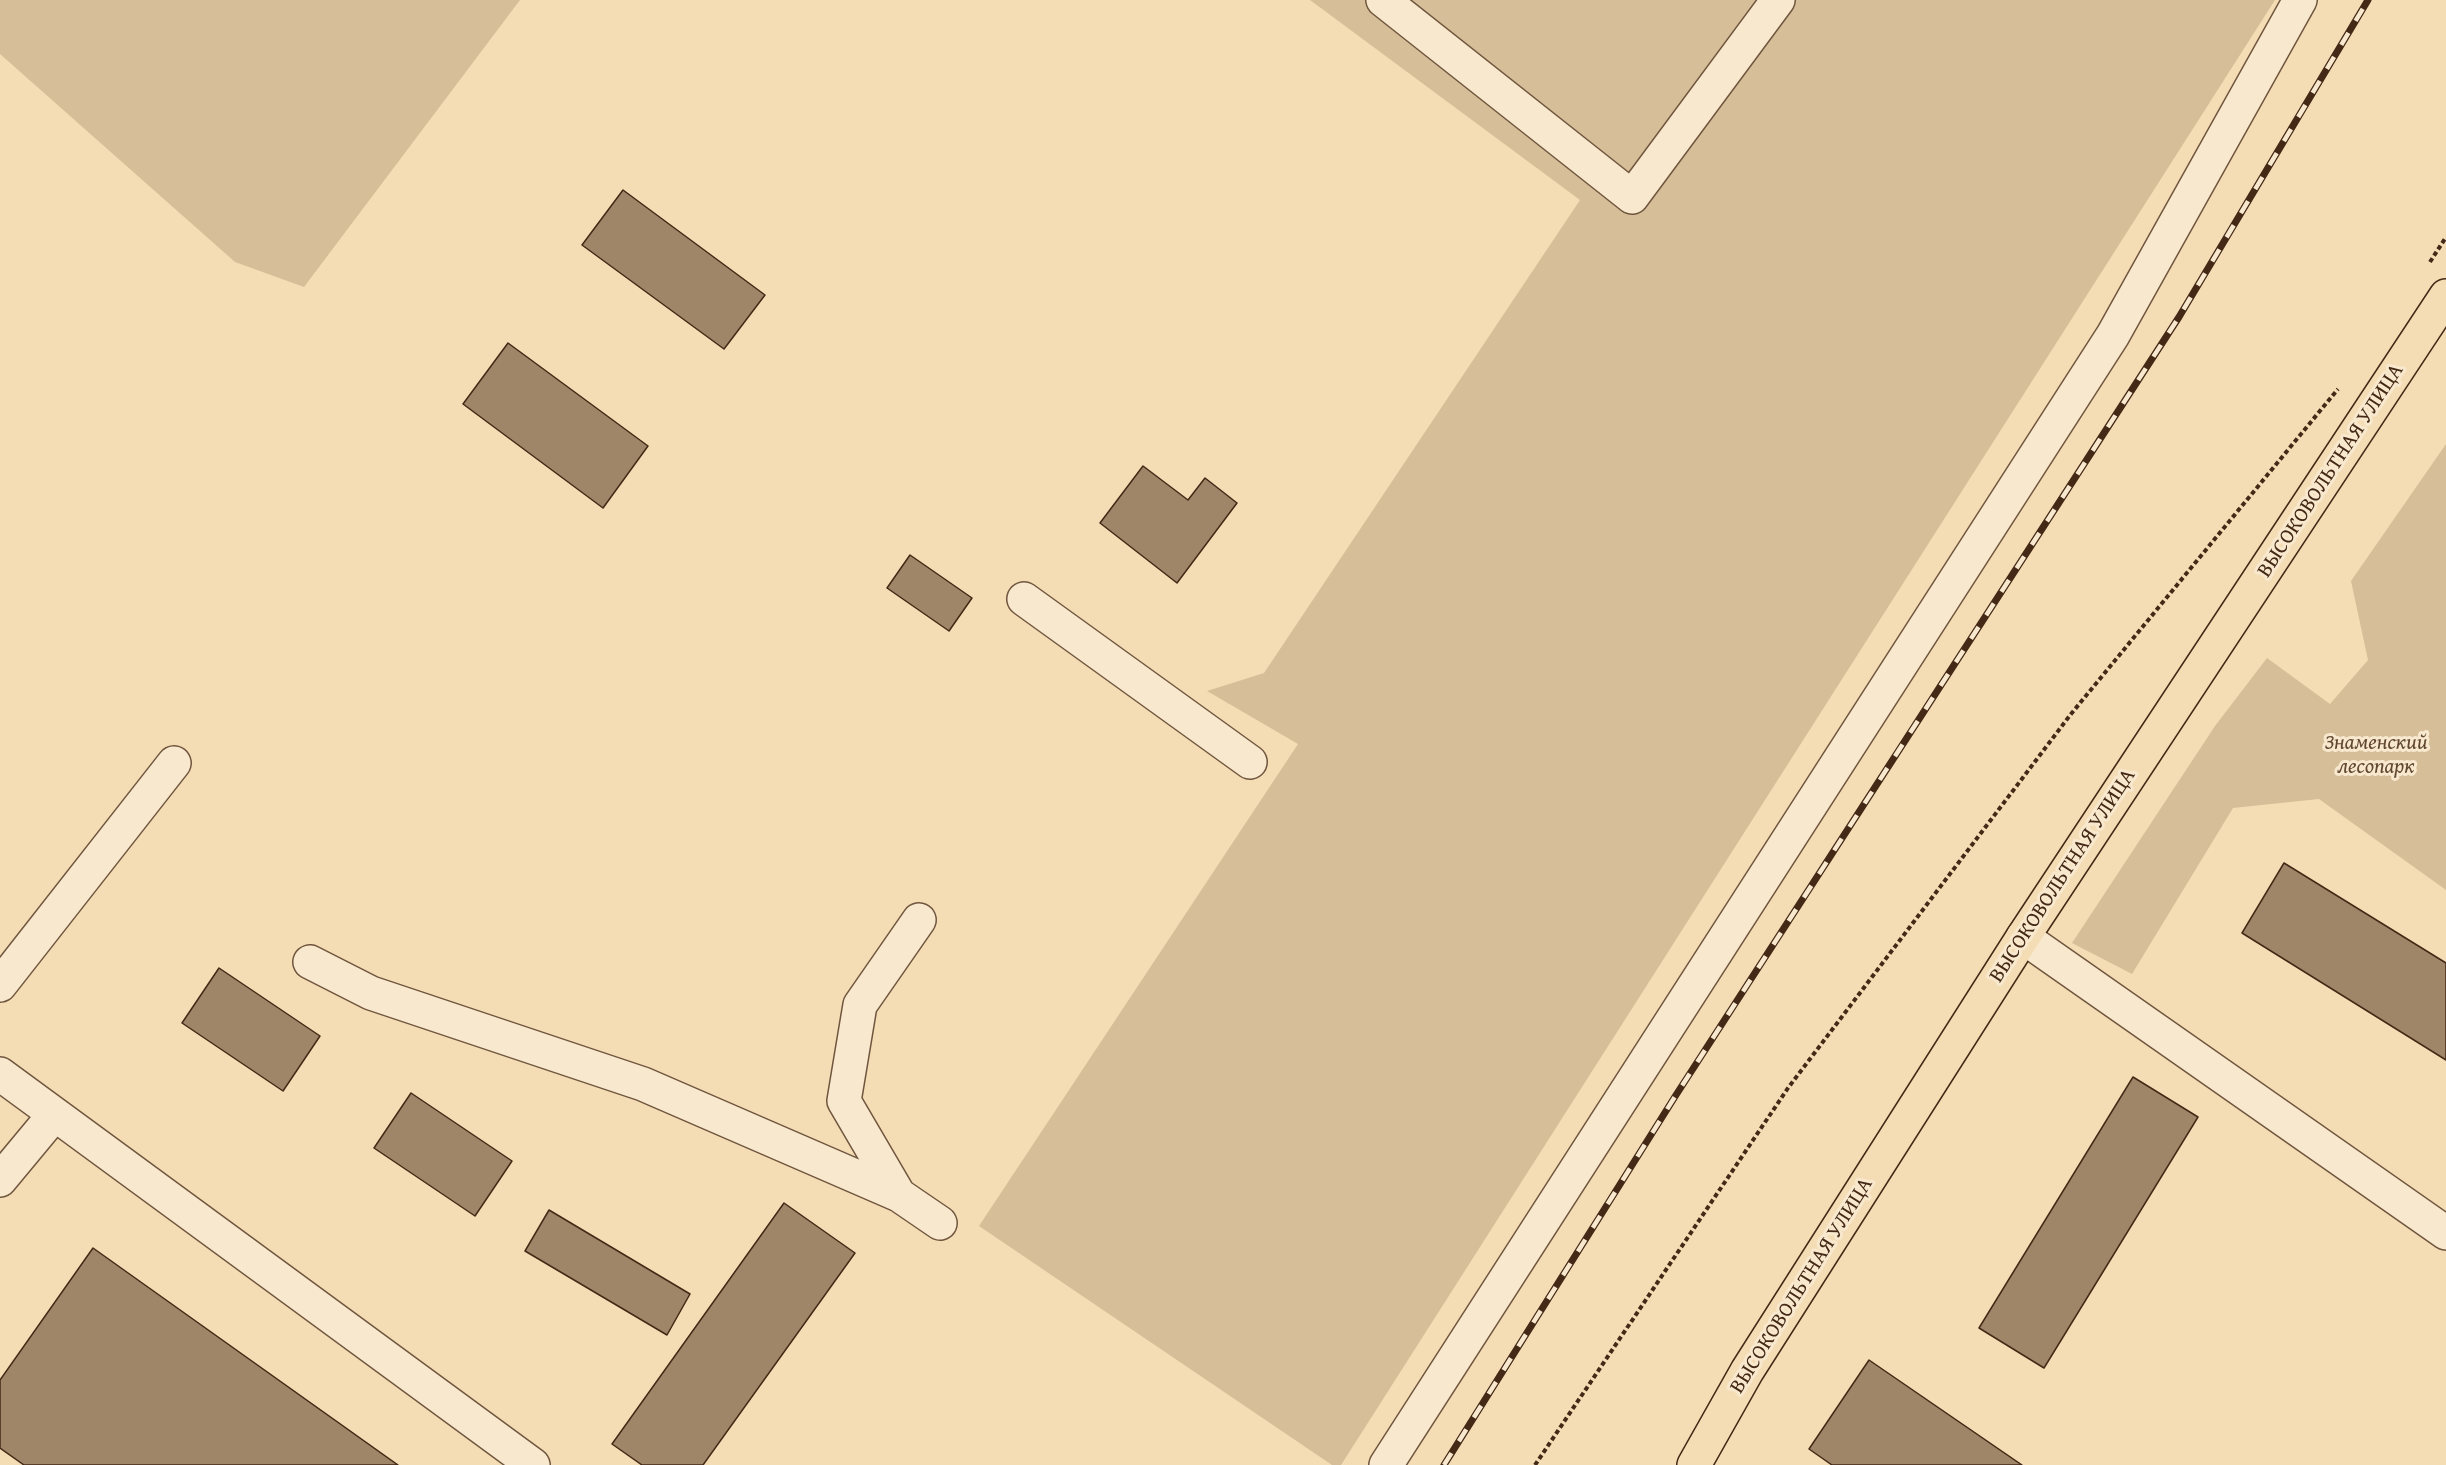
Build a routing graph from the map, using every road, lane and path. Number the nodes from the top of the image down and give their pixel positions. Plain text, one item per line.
1 (1383, 0) edge
2 (1778, 0) edge
3 (2300, 0) edge
4 (2446, 237) edge
5 (2427, 266) dead end
6 (2446, 296) edge
7 (2344, 381) dead end
8 (1024, 599) dead end
9 (1250, 762) dead end
10 (174, 763) dead end
11 (919, 920) dead end
12 (2023, 937) junction
13 (310, 962) dead end
14 (0, 985) edge
15 (0, 1074) edge
16 (54, 1115) junction
17 (0, 1180) edge
18 (899, 1195) junction
19 (940, 1223) dead end
20 (2446, 1233) edge
21 (533, 1465) edge
22 (1386, 1465) edge
23 (1535, 1465) edge
24 (1694, 1465) edge

1 - 2 street
3 - 22 street
4 - 5 path
6 - 12 main road, ВЫСОКОВОЛЬТНАЯ УЛИЦА
7 - 23 path
8 - 9 street
10 - 14 street
11 - 18 street
12 - 20 street
12 - 24 main road, ВЫСОКОВОЛЬТНАЯ УЛИЦА
13 - 18 street
15 - 16 street
16 - 17 street
16 - 21 street
18 - 19 street

